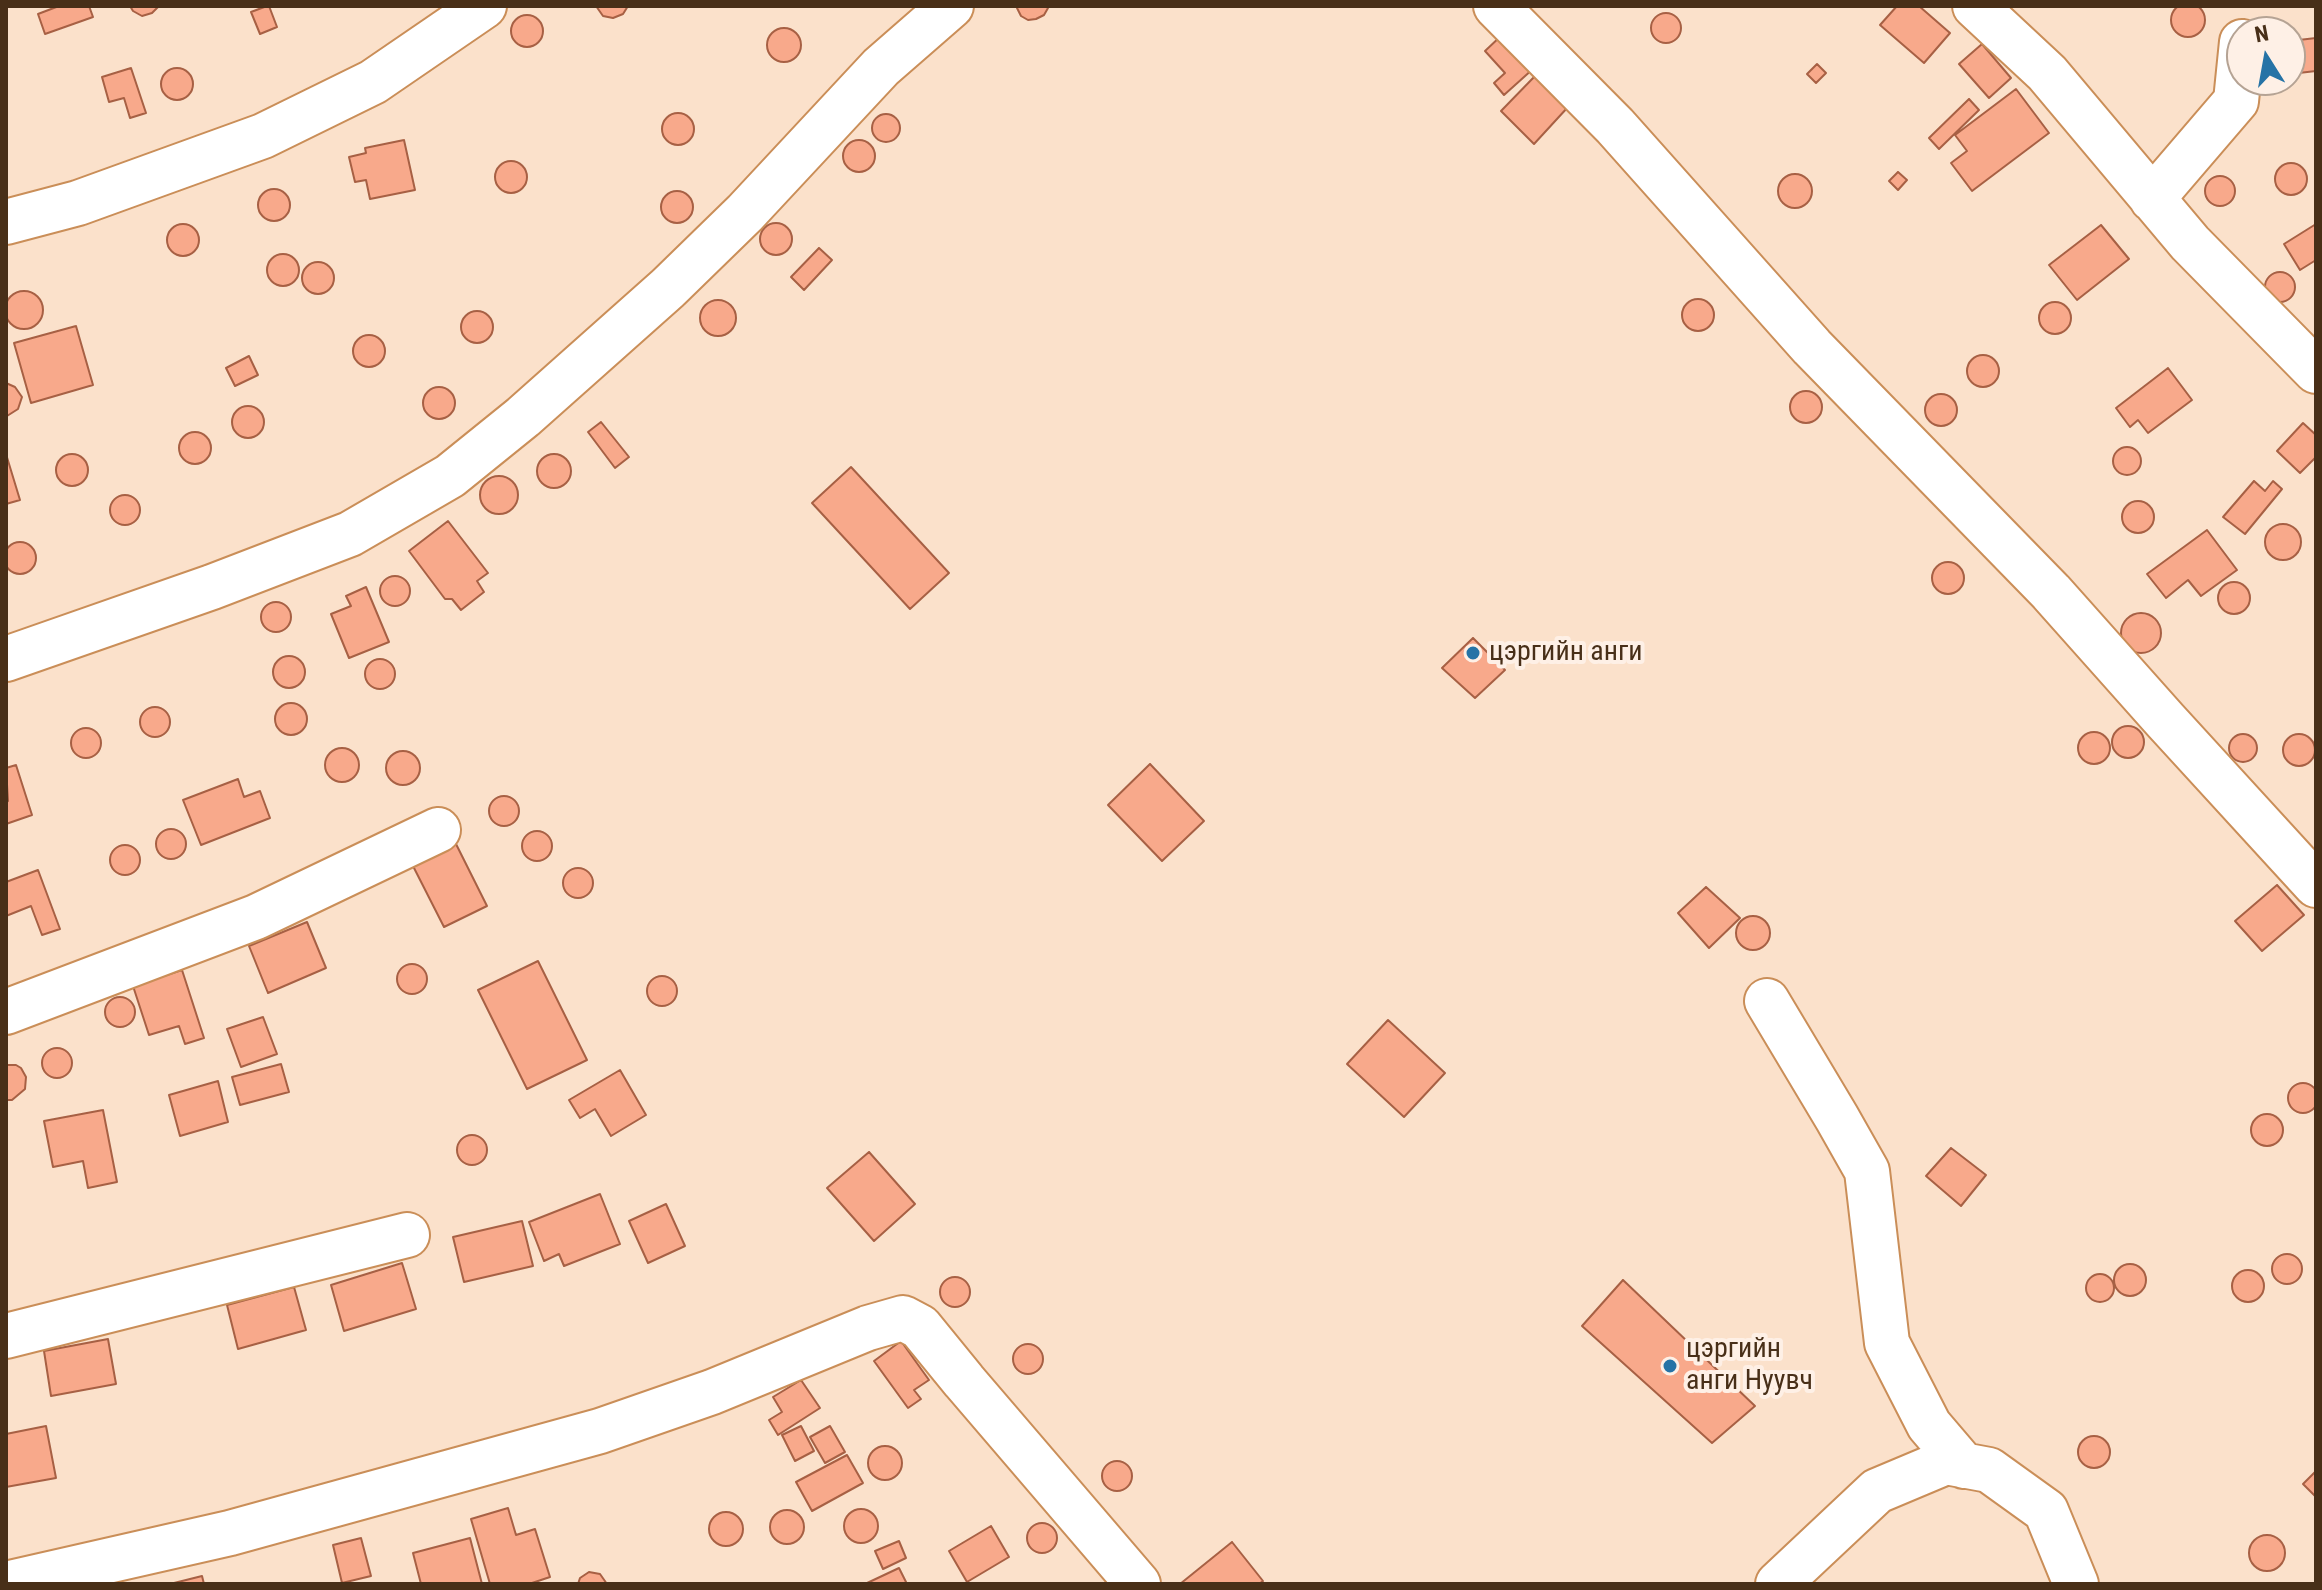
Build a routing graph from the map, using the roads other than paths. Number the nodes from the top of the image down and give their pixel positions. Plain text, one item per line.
1 (484, 6) edge
2 (951, 6) edge
3 (1496, 6) edge
4 (1975, 6) edge
5 (2237, 96) edge
6 (2152, 199) junction
7 (6, 222) edge
8 (2316, 371) edge
9 (6, 659) edge
10 (438, 830) dead end
11 (2316, 885) edge
12 (1767, 1001) dead end
13 (6, 1012) edge
14 (407, 1235) dead end
15 (6, 1336) edge
16 (1964, 1466) junction
17 (6, 1584) edge
18 (1138, 1584) edge
19 (1778, 1584) edge
20 (2076, 1584) edge

1 - 7 street
2 - 9 street
3 - 11 street
4 - 6 street
5 - 6 street
6 - 8 street
10 - 13 street
12 - 16 street
14 - 15 street
16 - 19 street
16 - 20 street
17 - 18 street

